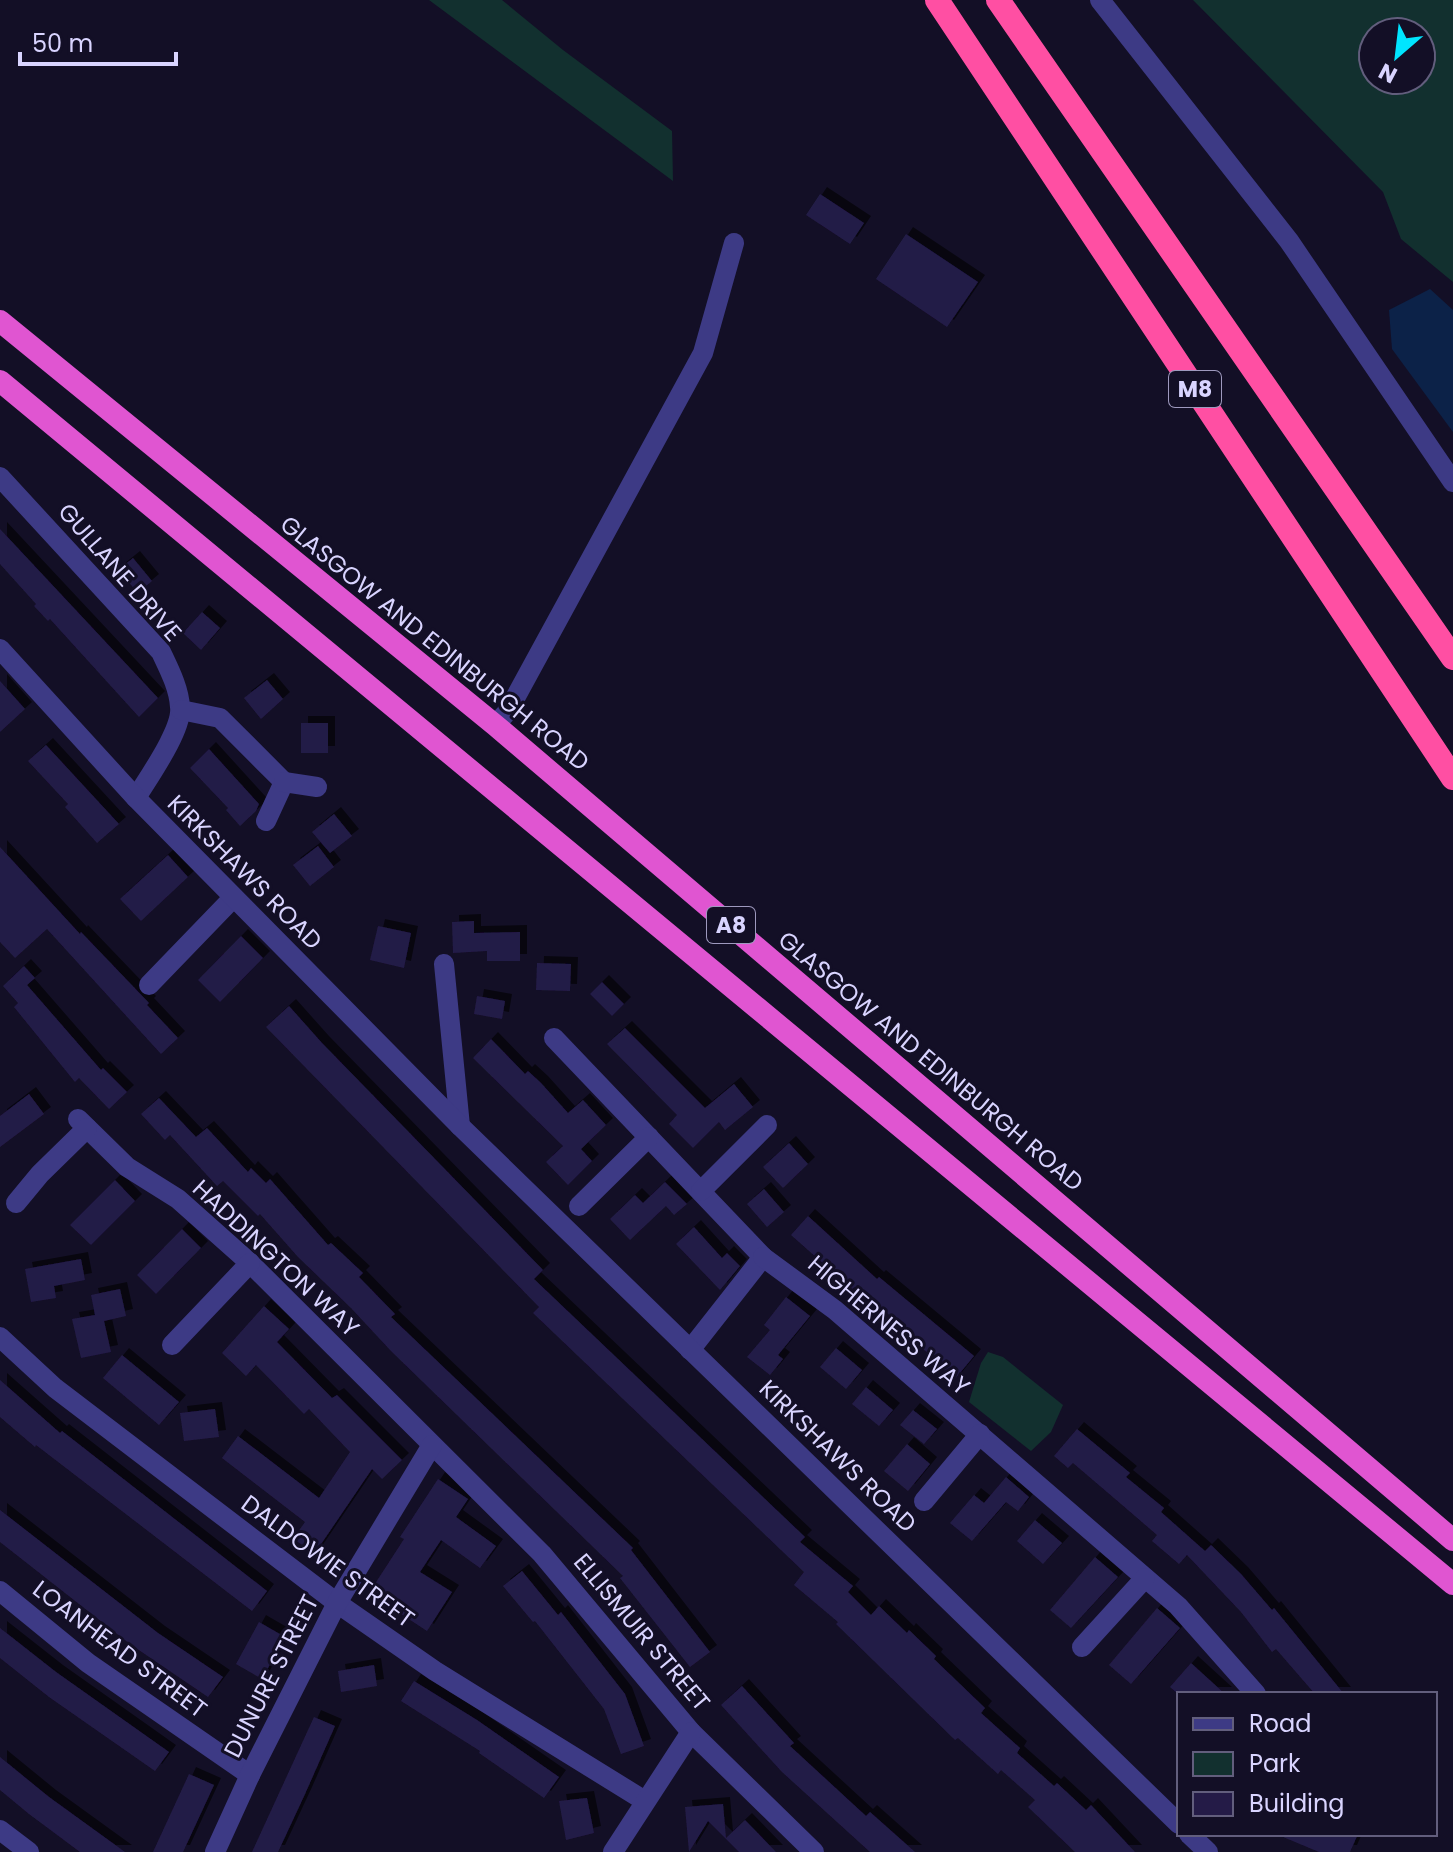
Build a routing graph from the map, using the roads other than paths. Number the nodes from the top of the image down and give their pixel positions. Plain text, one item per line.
1 (937, 0) edge
2 (998, 0) edge
3 (1100, 0) edge
4 (734, 243) dead end
5 (0, 321) edge
6 (0, 381) edge
7 (0, 477) edge
8 (1453, 482) edge
9 (0, 649) edge
10 (1453, 658) edge
11 (181, 710) junction
12 (495, 725) junction
13 (1453, 778) edge
14 (284, 782) junction
15 (317, 787) dead end
16 (136, 798) junction
17 (266, 821) dead end
18 (233, 898) junction
19 (444, 964) dead end
20 (149, 985) dead end
21 (554, 1038) dead end
22 (767, 1125) dead end
23 (460, 1126) junction
24 (649, 1137) junction
25 (701, 1191) junction
26 (16, 1203) dead end
27 (579, 1206) dead end
28 (763, 1257) junction
29 (250, 1263) junction
30 (0, 1337) edge
31 (172, 1345) dead end
32 (690, 1350) junction
33 (980, 1434) junction
34 (432, 1445) junction
35 (924, 1501) dead end
36 (1453, 1540) edge
37 (1145, 1578) junction
38 (1453, 1584) edge
39 (0, 1591) edge
40 (337, 1603) junction
41 (1082, 1647) dead end
42 (1254, 1692) edge
43 (691, 1732) junction
44 (250, 1775) junction
45 (645, 1801) junction
46 (1177, 1822) edge
47 (0, 1830) edge
48 (1191, 1836) edge
49 (29, 1852) edge
50 (215, 1852) edge
51 (613, 1852) edge
52 (814, 1852) edge
53 (1208, 1852) edge

1 - 13 highway, M8
2 - 10 highway, M8
3 - 8 street
4 - 12 street
5 - 12 highway, GLASGOW AND EDINBURGH ROAD / A8
6 - 38 highway, A8
7 - 11 street, GULLANE DRIVE
9 - 16 street, KIRKSHAWS ROAD
11 - 14 street
11 - 16 street
12 - 36 highway, GLASGOW AND EDINBURGH ROAD / A8
14 - 15 street
14 - 17 street
16 - 18 street, KIRKSHAWS ROAD
18 - 20 street
18 - 23 street, KIRKSHAWS ROAD
19 - 23 street
21 - 24 street, HIGHERNESS WAY
22 - 25 street
23 - 32 street, KIRKSHAWS ROAD
24 - 25 street, HIGHERNESS WAY
24 - 27 street
25 - 28 street, HIGHERNESS WAY
26 - 29 street, HADDINGTON WAY
28 - 32 street
28 - 33 street, HIGHERNESS WAY
29 - 31 street
29 - 34 street, HADDINGTON WAY
30 - 40 street, DALDOWIE STREET
32 - 46 street, KIRKSHAWS ROAD
33 - 35 street
33 - 37 street, HIGHERNESS WAY
34 - 40 street, DUNURE STREET
34 - 43 street, ELLISMUIR STREET
37 - 41 street
37 - 42 street, HIGHERNESS WAY
39 - 44 street, LOANHEAD STREET
40 - 44 street, DUNURE STREET
40 - 45 street, DALDOWIE STREET
43 - 45 street
43 - 52 street, ELLISMUIR STREET
44 - 50 street, DUNURE STREET
45 - 51 street
47 - 49 street
48 - 53 street

